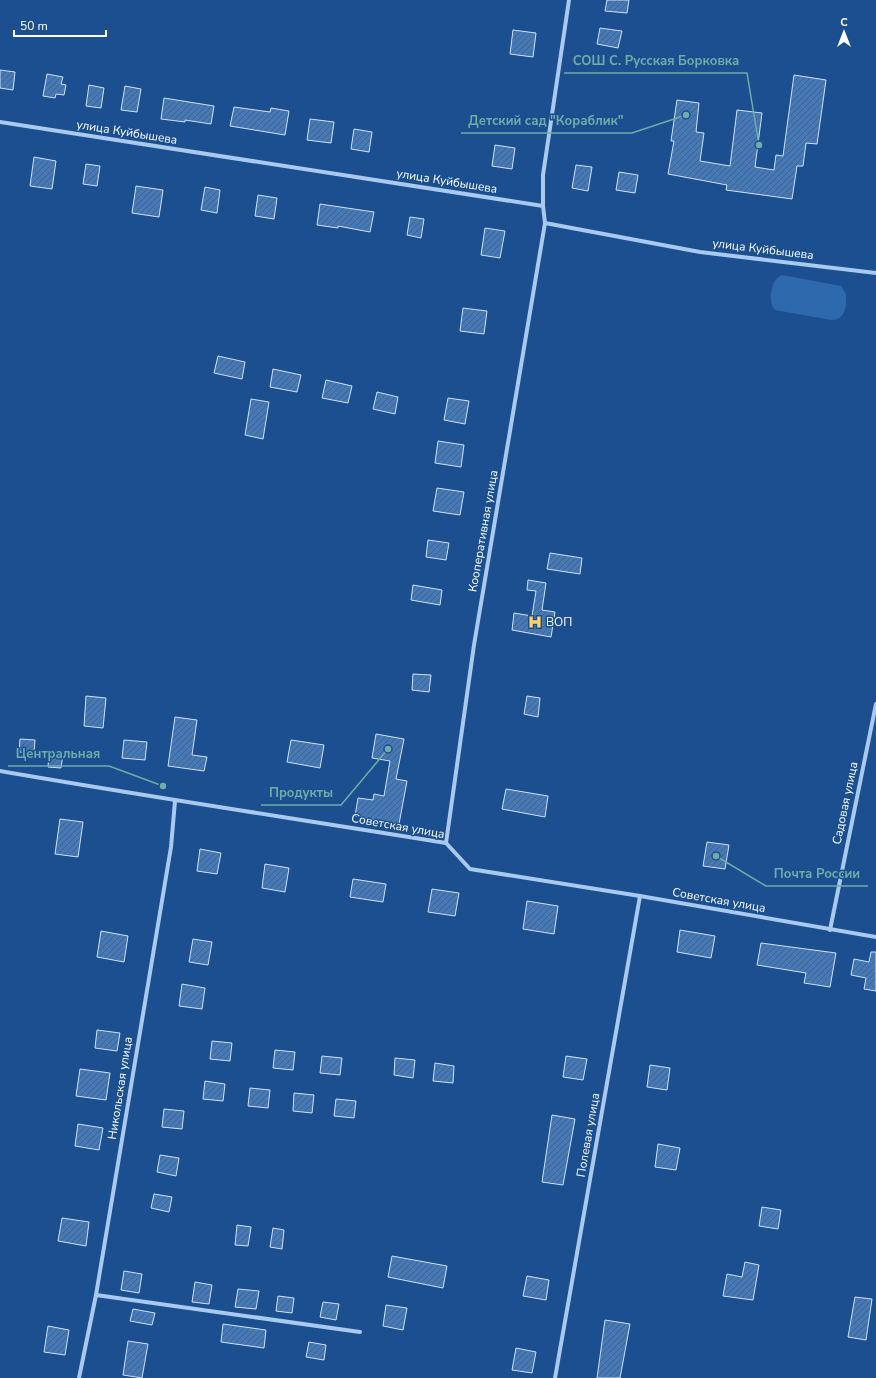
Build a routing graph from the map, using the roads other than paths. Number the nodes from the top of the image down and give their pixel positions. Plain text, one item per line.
1 (569, 0) edge
2 (0, 122) edge
3 (543, 206) junction
4 (545, 223) junction
5 (876, 273) edge
6 (876, 704) edge
7 (0, 771) edge
8 (175, 801) junction
9 (446, 843) junction
10 (640, 896) junction
11 (830, 930) junction
12 (876, 937) edge
13 (96, 1295) junction
14 (360, 1332) dead end
15 (79, 1378) edge
16 (555, 1378) edge

1 - 3 street
2 - 3 street, улица Куйбышева
3 - 4 street
4 - 5 street, улица Куйбышева
4 - 9 street, Кооперативная улица
6 - 11 street, Садовая улица
7 - 8 street, Советская улица
8 - 9 street, Советская улица
8 - 13 street, Никольская улица
9 - 10 street, Советская улица
10 - 11 street, Советская улица
10 - 16 street, Полевая улица
11 - 12 street, Советская улица
13 - 14 street
13 - 15 street, Никольская улица

